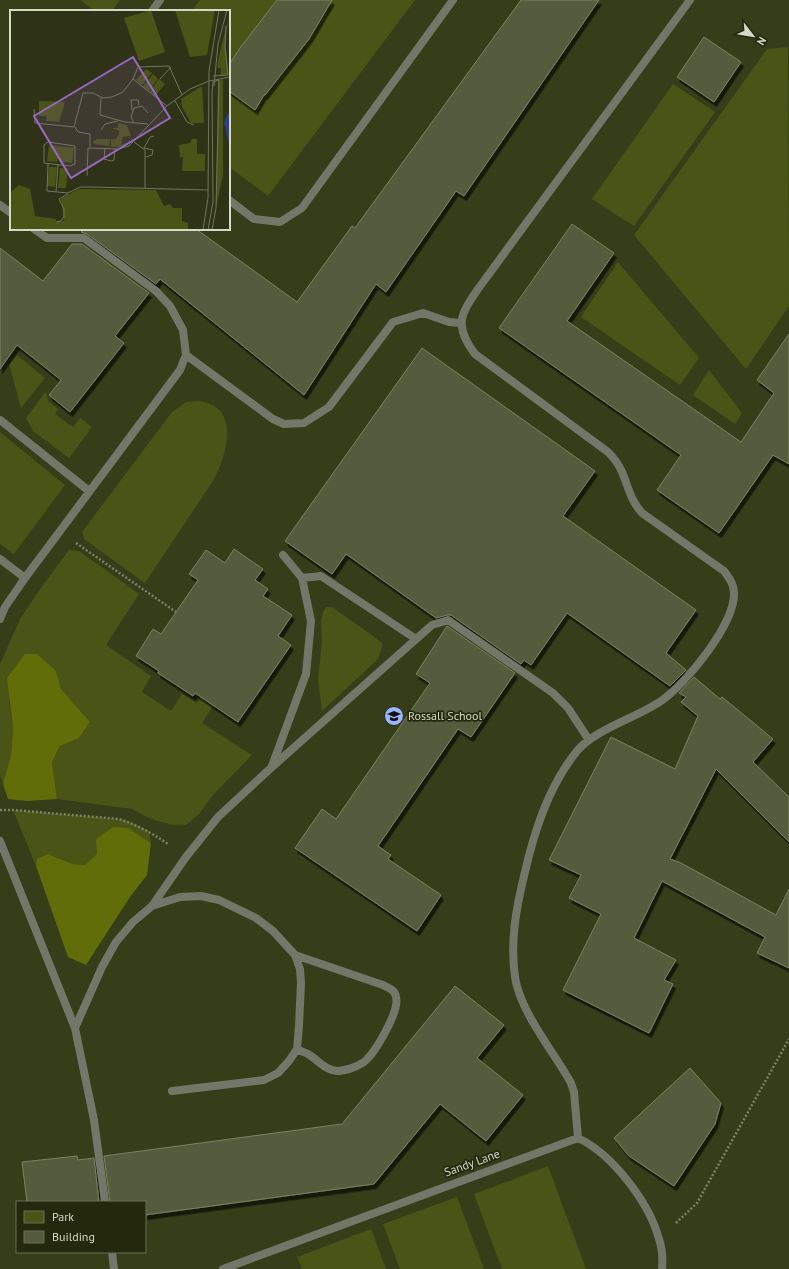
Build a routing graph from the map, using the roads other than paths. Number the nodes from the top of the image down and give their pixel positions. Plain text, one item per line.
1 (160, 0) edge
2 (453, 0) edge
3 (690, 0) edge
4 (153, 10) edge
5 (230, 201) edge
6 (0, 205) edge
7 (10, 212) edge
8 (35, 230) edge
9 (461, 323) junction
10 (186, 355) junction
11 (0, 420) edge
12 (89, 492) junction
13 (283, 555) dead end
14 (0, 559) edge
15 (25, 578) junction
16 (302, 578) junction
17 (0, 619) edge
18 (416, 639) junction
19 (589, 740) junction
20 (272, 767) junction
21 (0, 841) edge
22 (152, 906) junction
23 (295, 955) junction
24 (75, 1028) junction
25 (297, 1049) junction
26 (172, 1091) dead end
27 (578, 1138) junction
28 (105, 1201) edge
29 (112, 1253) edge
30 (114, 1269) edge
31 (223, 1269) edge
32 (662, 1269) edge

1 - 4 lane
2 - 5 lane
3 - 9 lane
6 - 7 lane
8 - 10 lane
9 - 10 lane
9 - 19 lane
10 - 12 lane
11 - 12 lane
12 - 15 lane
13 - 16 lane
14 - 15 lane
15 - 17 lane
16 - 18 lane
16 - 20 lane
18 - 19 lane
18 - 20 lane
19 - 27 lane
20 - 22 lane
21 - 24 lane
22 - 23 lane
22 - 24 lane
23 - 25 lane
23 - 25 lane
24 - 28 lane
25 - 26 lane
27 - 31 lane, Sandy Lane
27 - 32 lane
29 - 30 lane

